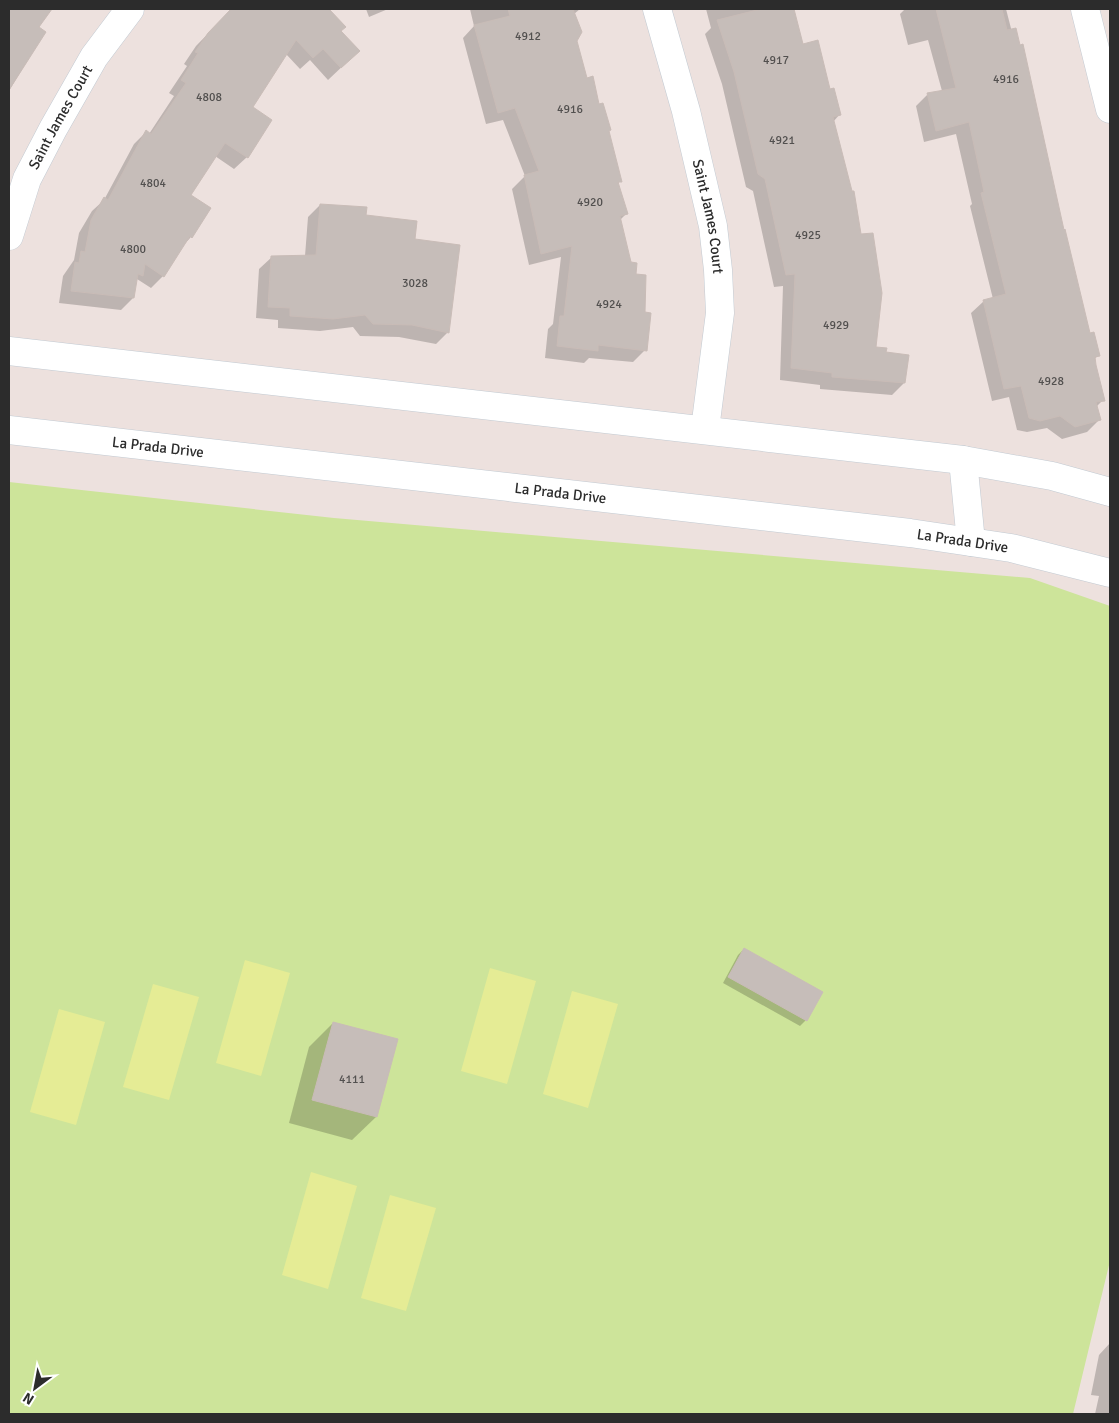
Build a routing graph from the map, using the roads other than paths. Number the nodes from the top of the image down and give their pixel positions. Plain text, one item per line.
1 (130, 9) edge
2 (657, 9) edge
3 (1086, 9) edge
4 (1110, 109) edge
5 (9, 236) edge
6 (9, 350) edge
7 (705, 429) junction
8 (9, 430) edge
9 (963, 460) junction
10 (1110, 492) edge
11 (971, 542) junction
12 (1110, 573) edge

1 - 5 main road, Saint James Court
2 - 7 main road, Saint James Court
3 - 4 main road
6 - 7 main road
7 - 9 main road
8 - 11 main road, La Prada Drive
9 - 10 main road
9 - 11 main road
11 - 12 main road, La Prada Drive

